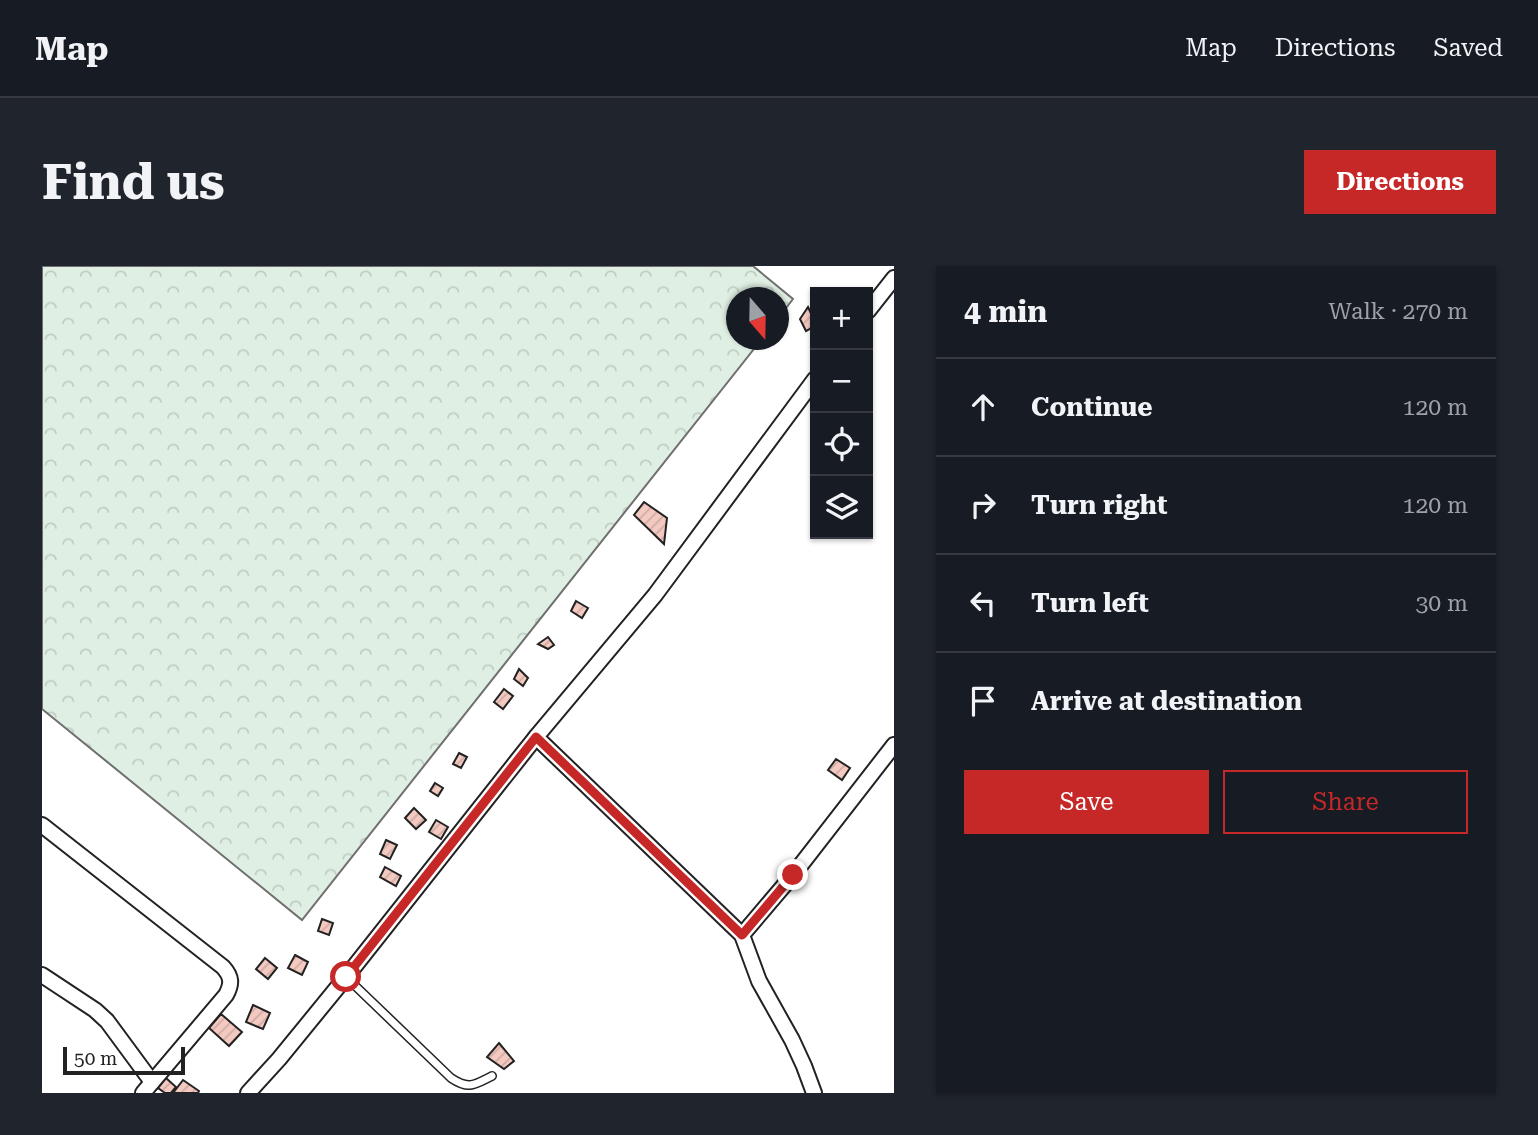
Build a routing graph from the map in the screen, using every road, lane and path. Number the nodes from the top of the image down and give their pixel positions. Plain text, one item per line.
1 (894, 278) edge
2 (873, 304) edge
3 (810, 386) edge
4 (536, 737) junction
5 (894, 745) edge
6 (42, 825) edge
7 (742, 935) junction
8 (42, 975) edge
9 (346, 977) junction
10 (492, 1076) dead end
11 (147, 1088) edge
12 (248, 1093) edge
13 (814, 1093) edge

1 - 2 street
3 - 4 street
4 - 7 street
4 - 9 street
5 - 7 street
6 - 11 street
7 - 13 street
8 - 11 street
9 - 10 lane
9 - 12 street

